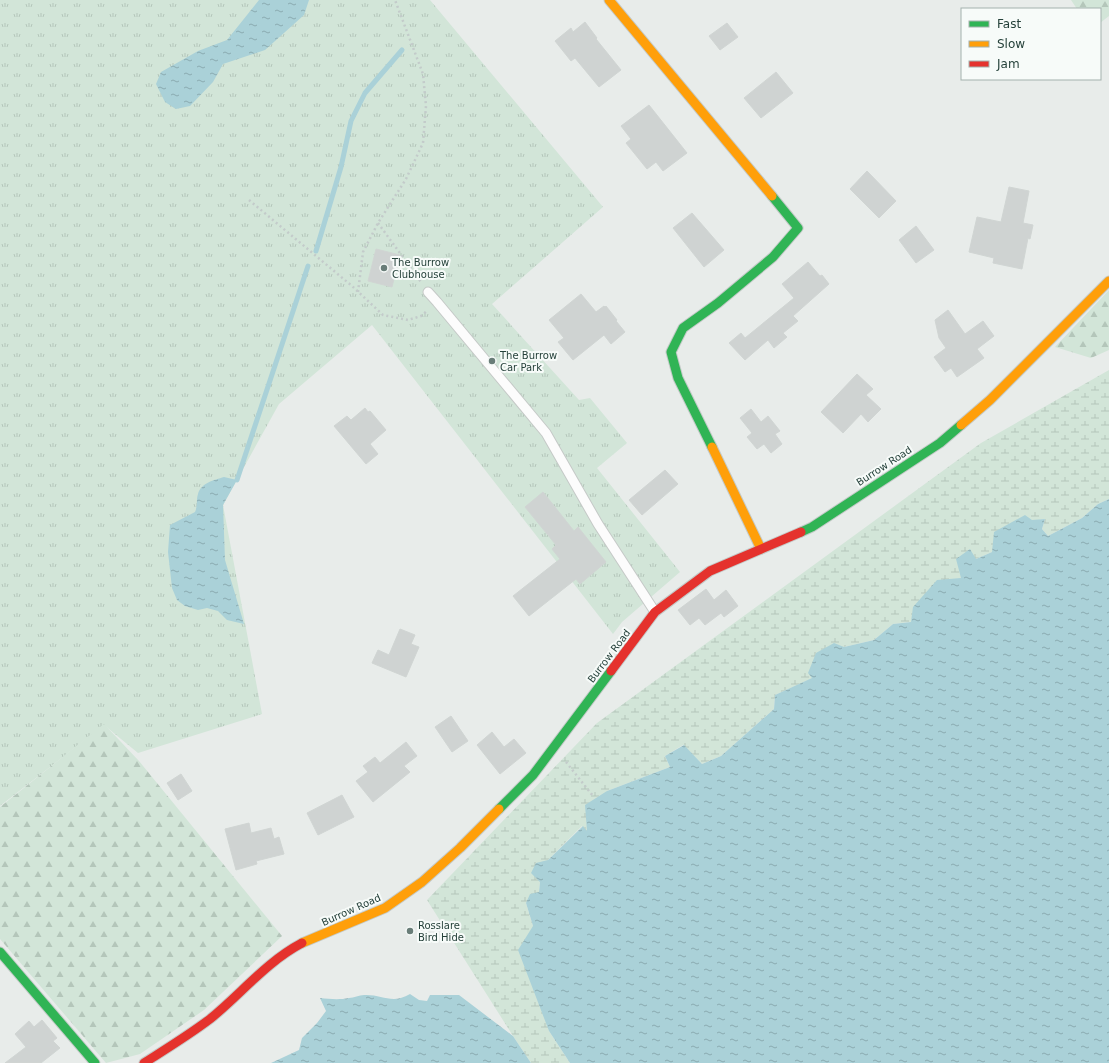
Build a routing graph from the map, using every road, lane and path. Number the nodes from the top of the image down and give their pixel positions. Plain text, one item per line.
1 (395, 0) edge
2 (609, 0) edge
3 (249, 200) dead end
4 (378, 223) junction
5 (1109, 280) edge
6 (358, 292) junction
7 (428, 292) joint
8 (438, 302) junction
9 (761, 549) junction
10 (655, 612) junction
11 (554, 748) junction
12 (593, 796) dead end
13 (0, 952) edge
14 (95, 1063) edge
15 (144, 1063) edge

1 - 4 path
2 - 9 street
3 - 6 path
4 - 6 path
4 - 7 path
5 - 9 street, Burrow Road
6 - 8 path
7 - 8 lane
8 - 10 lane
9 - 10 street, Burrow Road
10 - 11 street, Burrow Road
11 - 12 path
11 - 15 street, Burrow Road
13 - 14 street

